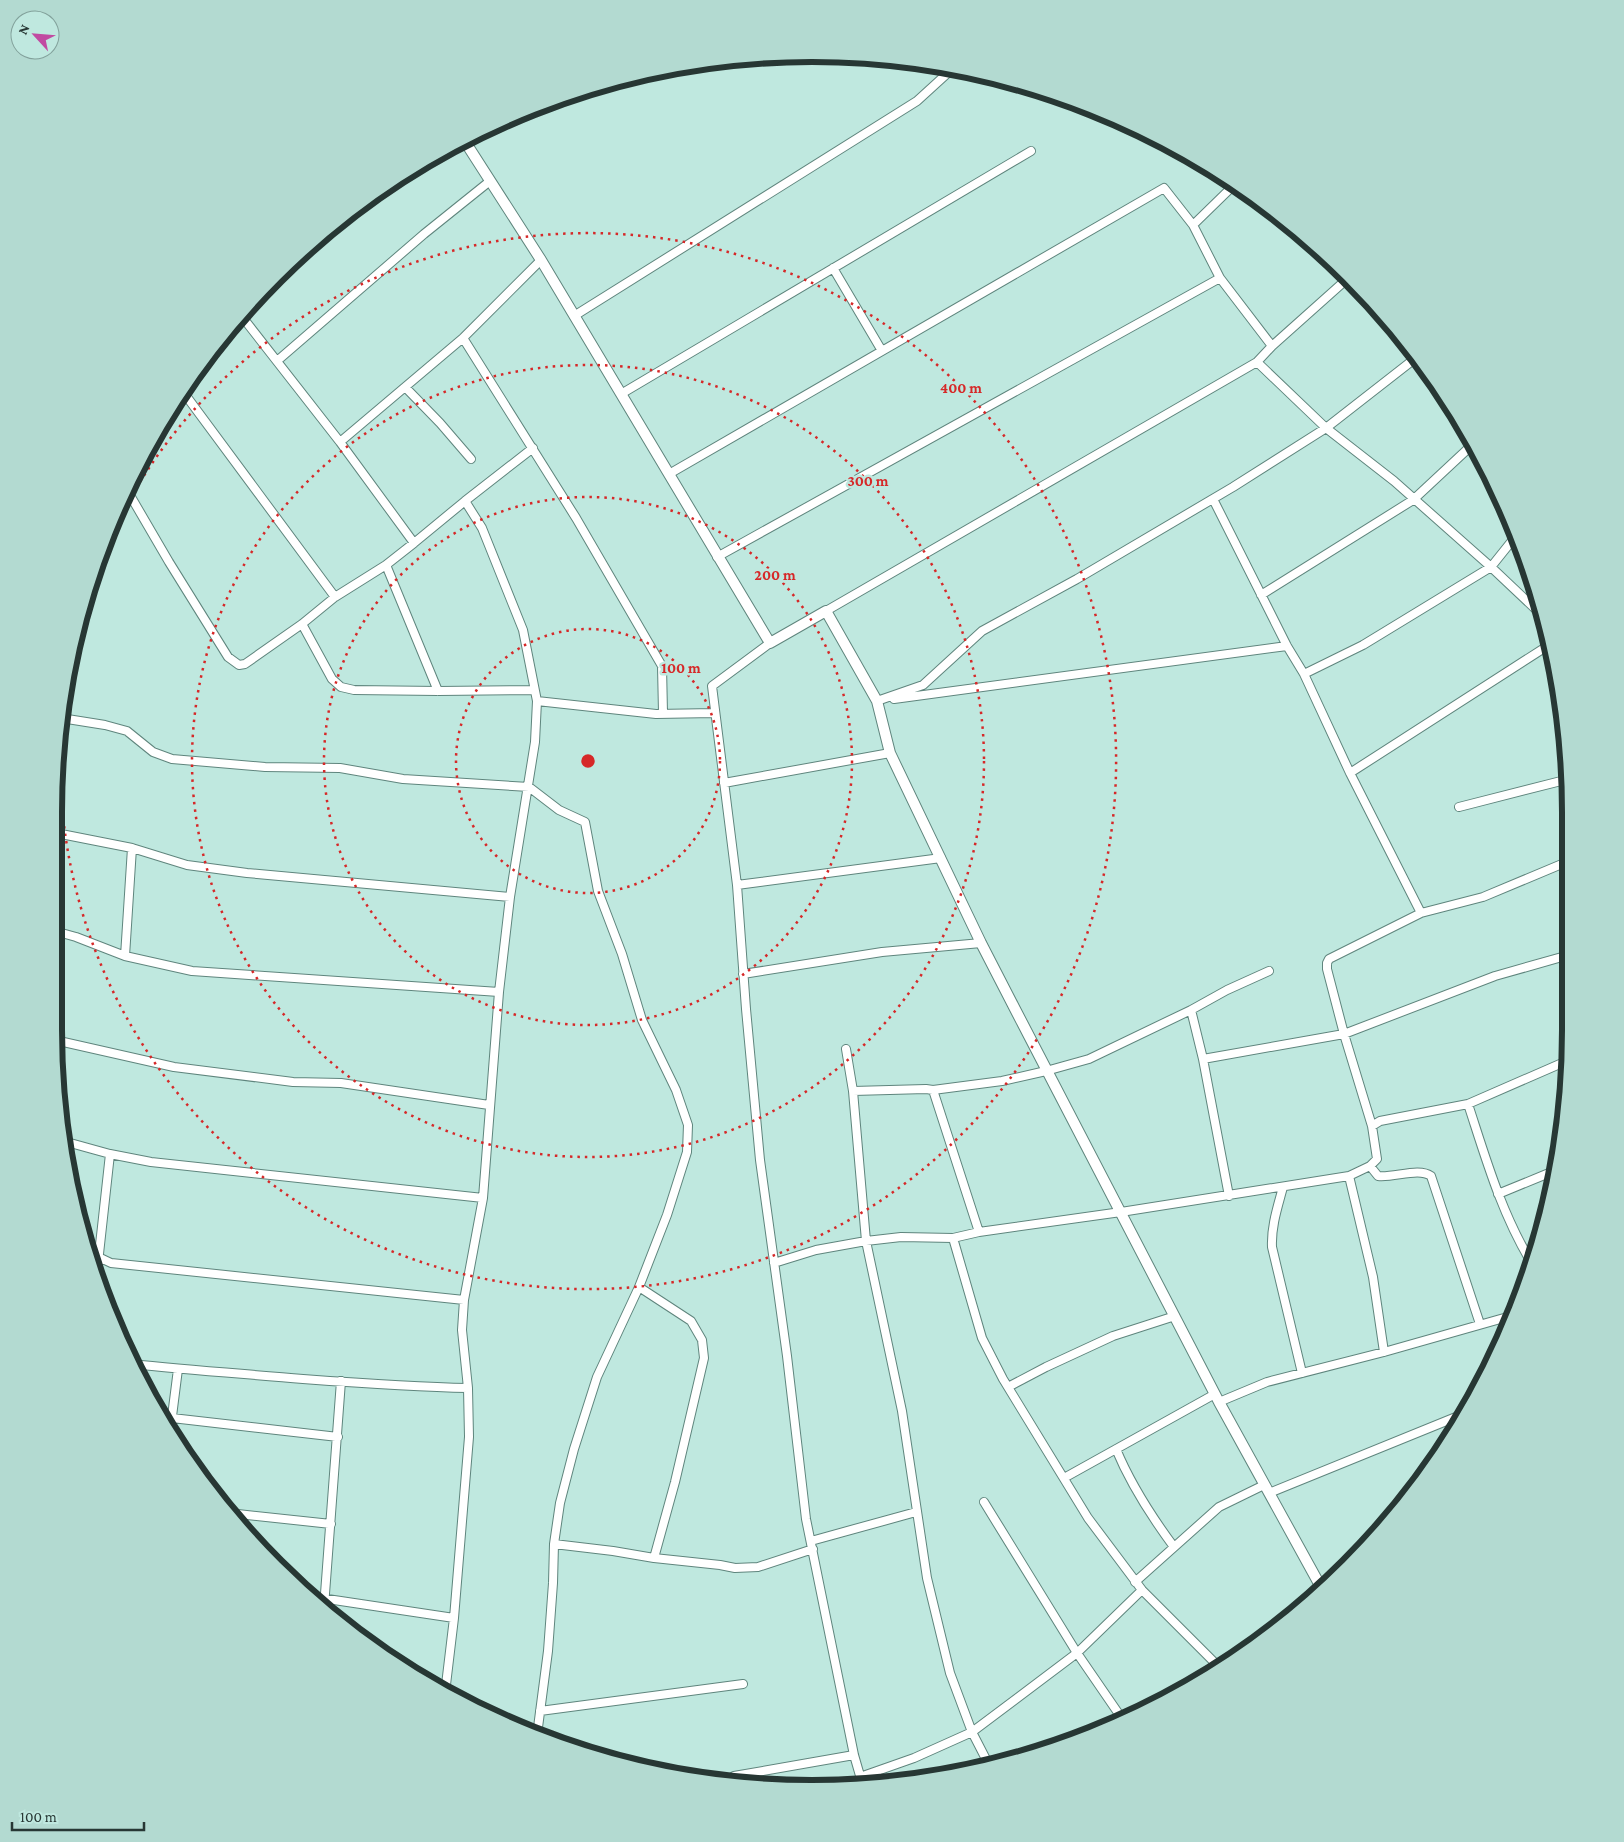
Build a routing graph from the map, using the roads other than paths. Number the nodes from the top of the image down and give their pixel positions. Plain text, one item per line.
1 (946, 75) edge
2 (468, 147) edge
3 (1031, 151) dead end
4 (490, 181) junction
5 (1229, 190) edge
6 (1193, 225) junction
7 (541, 260) junction
8 (833, 268) junction
9 (1220, 278) junction
10 (1343, 283) edge
11 (574, 316) junction
12 (246, 321) edge
13 (464, 338) junction
14 (1272, 346) junction
15 (882, 351) junction
16 (277, 361) junction
17 (1257, 362) junction
18 (1411, 362) edge
19 (405, 387) junction
20 (621, 394) junction
21 (188, 398) edge
22 (1326, 428) junction
23 (340, 442) junction
24 (534, 448) junction
25 (1467, 449) edge
26 (471, 460) dead end
27 (669, 474) junction
28 (132, 499) edge
29 (1213, 499) junction
30 (1413, 500) junction
31 (465, 501) junction
32 (1511, 542) edge
33 (414, 543) junction
34 (717, 557) junction
35 (386, 565) junction
36 (1491, 567) junction
37 (1262, 594) junction
38 (335, 597) junction
39 (1532, 606) edge
40 (826, 611) junction
41 (302, 624) junction
42 (770, 643) junction
43 (1287, 646) junction
44 (1543, 649) edge
45 (1304, 674) junction
46 (534, 690) junction
47 (438, 692) junction
48 (537, 701) junction
49 (877, 701) junction
50 (715, 713) junction
51 (663, 714) junction
52 (68, 719) edge
53 (890, 753) junction
54 (1350, 773) junction
55 (1561, 781) edge
56 (724, 783) junction
57 (529, 787) junction
58 (1459, 807) dead end
59 (62, 835) edge
60 (132, 848) junction
61 (941, 858) junction
62 (1562, 864) edge
63 (737, 885) junction
64 (510, 897) junction
65 (1421, 913) junction
66 (62, 933) edge
67 (981, 943) junction
68 (125, 956) junction
69 (1562, 957) edge
70 (1269, 971) dead end
71 (743, 974) junction
72 (499, 992) junction
73 (1191, 1010) junction
74 (1344, 1034) junction
75 (62, 1042) edge
76 (846, 1049) dead end
77 (1203, 1059) junction
78 (1561, 1064) edge
79 (1046, 1071) junction
80 (933, 1090) junction
81 (852, 1091) junction
82 (1468, 1104) junction
83 (489, 1105) junction
84 (1372, 1126) junction
85 (72, 1144) edge
86 (110, 1154) junction
87 (1370, 1166) junction
88 (1547, 1174) edge
89 (1349, 1176) junction
90 (1283, 1187) junction
91 (1498, 1194) junction
92 (1229, 1196) junction
93 (483, 1198) junction
94 (1121, 1212) junction
95 (979, 1232) junction
96 (953, 1238) junction
97 (866, 1241) junction
98 (1527, 1255) edge
99 (98, 1258) joint
100 (774, 1263) junction
101 (639, 1287) junction
102 (464, 1300) junction
103 (1175, 1316) junction
104 (1504, 1318) edge
105 (1480, 1324) junction
106 (1384, 1352) junction
107 (142, 1365) edge
108 (178, 1369) junction
109 (1302, 1373) junction
110 (341, 1381) junction
111 (468, 1388) junction
112 (1008, 1388) junction
113 (1217, 1398) junction
114 (172, 1418) joint
115 (1453, 1418) edge
116 (338, 1437) junction
117 (1116, 1449) junction
118 (1064, 1478) junction
119 (1267, 1489) junction
120 (984, 1502) dead end
121 (916, 1512) junction
122 (240, 1514) edge
123 (331, 1524) junction
124 (554, 1544) junction
125 (812, 1545) junction
126 (1174, 1547) junction
127 (654, 1558) junction
128 (1135, 1582) junction
129 (1318, 1582) edge
130 (1142, 1590) junction
131 (325, 1600) edge
132 (330, 1604) edge
133 (454, 1618) junction
134 (1077, 1652) junction
135 (1214, 1662) edge
136 (446, 1684) edge
137 (743, 1684) dead end
138 (540, 1711) junction
139 (1118, 1713) edge
140 (538, 1727) edge
141 (972, 1732) junction
142 (854, 1754) junction
143 (985, 1759) edge
144 (737, 1775) edge
145 (860, 1777) joint

1 - 11 street
2 - 4 street
3 - 8 street
4 - 7 street
4 - 16 street
5 - 6 street
6 - 9 street
6 - 15 street
7 - 11 street
7 - 13 street
8 - 15 street
8 - 20 street
9 - 14 street
9 - 34 street
10 - 14 street
11 - 20 street
12 - 16 street
13 - 19 street
13 - 24 street
14 - 17 street
15 - 27 street
16 - 23 street
17 - 22 street
17 - 40 street
18 - 22 street
19 - 23 street
19 - 26 street
20 - 27 street
21 - 38 street
22 - 29 street
22 - 30 street
23 - 33 street
24 - 31 street
24 - 51 street
25 - 30 street
27 - 34 street
28 - 41 street
29 - 37 street
29 - 49 street
30 - 36 street
30 - 37 street
31 - 33 street
31 - 46 street
32 - 36 street
33 - 35 street
34 - 42 street
35 - 38 street
35 - 47 street
36 - 39 street
36 - 45 street
37 - 43 street
38 - 41 street
40 - 42 street
40 - 49 street
41 - 47 street
42 - 50 street
43 - 45 street
43 - 49 street
44 - 54 street
45 - 54 street
46 - 47 street
46 - 48 street
48 - 51 street
48 - 57 street
49 - 53 street
50 - 51 street
50 - 56 street
52 - 57 street
53 - 56 street
53 - 61 street
54 - 65 street
55 - 58 street
56 - 63 street
57 - 64 street
57 - 101 street
59 - 60 street
60 - 64 street
60 - 68 street
61 - 63 street
61 - 67 street
62 - 65 street
63 - 71 street
64 - 72 street
65 - 74 street
66 - 68 street
67 - 71 street
67 - 79 street
68 - 72 street
69 - 74 street
70 - 73 street
71 - 100 street
72 - 83 street
73 - 77 street
73 - 79 street
74 - 77 street
74 - 84 street
75 - 83 street
76 - 81 street
77 - 92 street
78 - 82 street
79 - 80 street
79 - 94 street
80 - 81 street
80 - 95 street
81 - 97 street
82 - 84 street
82 - 91 street
83 - 93 street
84 - 87 street
85 - 86 street
86 - 93 street
86 - 99 street
87 - 89 street
87 - 105 street
88 - 91 street
89 - 90 street
89 - 106 street
90 - 92 street
90 - 109 street
91 - 98 street
92 - 94 street
93 - 102 street
94 - 95 street
94 - 103 street
95 - 96 street
96 - 97 street
96 - 112 street
97 - 100 street
97 - 121 street
99 - 102 street
100 - 125 street
101 - 124 street
101 - 127 street
102 - 111 street
103 - 112 street
103 - 113 street
104 - 105 street
105 - 106 street
106 - 109 street
107 - 108 street
108 - 110 street
108 - 114 street
109 - 113 street
110 - 111 street
110 - 116 street
111 - 133 street
112 - 118 street
113 - 117 street
113 - 119 street
114 - 116 street
115 - 119 street
116 - 123 street
117 - 118 street
117 - 126 street
118 - 128 street
119 - 126 street
119 - 129 street
120 - 134 street
121 - 125 street
121 - 141 street
122 - 123 street
123 - 131 street
124 - 127 street
124 - 138 street
125 - 127 street
125 - 142 street
126 - 128 street
128 - 130 street
130 - 134 street
130 - 135 street
132 - 133 street
133 - 136 street
134 - 139 street
134 - 141 street
137 - 138 street
138 - 140 street
141 - 143 street
141 - 145 street
142 - 144 street
142 - 145 street

